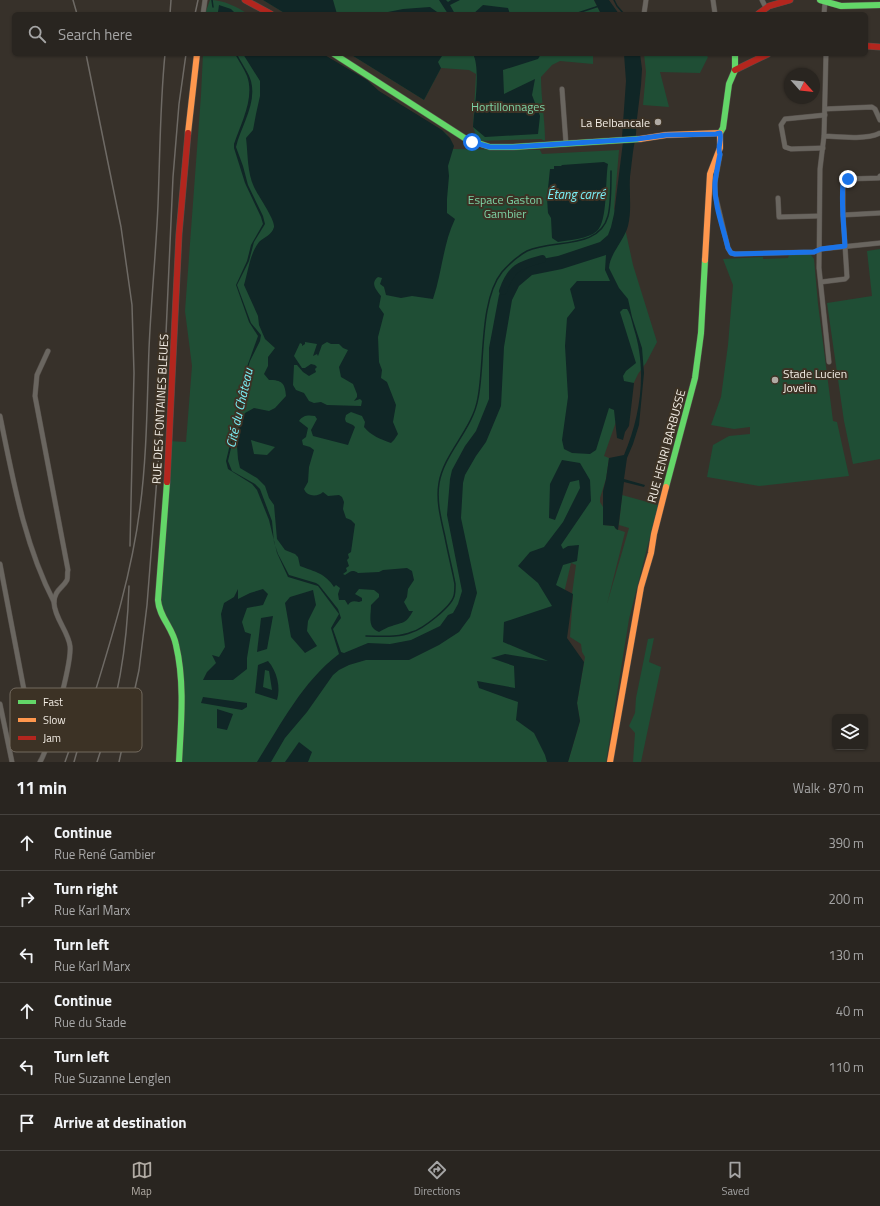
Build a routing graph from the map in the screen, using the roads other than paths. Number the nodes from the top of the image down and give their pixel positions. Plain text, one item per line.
1 (205, 0) edge
2 (245, 0) edge
3 (646, 0) edge
4 (713, 0) edge
5 (762, 0) edge
6 (790, 0) edge
7 (822, 1) edge
8 (880, 5) edge
9 (766, 8) junction
10 (203, 12) edge
11 (268, 12) edge
12 (644, 12) edge
13 (715, 12) edge
14 (761, 12) edge
15 (824, 12) edge
16 (868, 46) edge
17 (880, 47) edge
18 (197, 56) edge
19 (337, 56) edge
20 (735, 56) edge
21 (764, 56) edge
22 (826, 56) edge
23 (735, 70) junction
24 (562, 89) dead end
25 (825, 109) junction
26 (825, 115) junction
27 (880, 120) edge
28 (720, 133) junction
29 (880, 133) edge
30 (824, 136) junction
31 (566, 144) junction
32 (823, 148) junction
33 (718, 151) junction
34 (880, 177) edge
35 (880, 184) edge
36 (778, 198) dead end
37 (880, 213) edge
38 (843, 215) junction
39 (819, 216) junction
40 (880, 243) edge
41 (845, 246) junction
42 (819, 250) junction
43 (821, 282) junction
44 (48, 352) dead end
45 (829, 362) dead end
46 (0, 416) edge
47 (0, 564) edge
48 (54, 602) junction
49 (24, 688) edge
50 (63, 688) edge
51 (0, 704) edge
52 (44, 752) edge
53 (12, 762) edge
54 (40, 762) edge
55 (179, 762) edge
56 (610, 762) edge

1 - 10 street
2 - 11 street
3 - 12 street
4 - 13 street
5 - 9 street
6 - 9 street
7 - 8 street
7 - 15 street
9 - 14 street
16 - 17 street
18 - 55 street, RUE DES FONTAINES BLEUES
19 - 31 street
20 - 23 street, RUE HENRI BARBUSSE
21 - 23 street
22 - 25 street
23 - 28 street, RUE HENRI BARBUSSE
24 - 31 street
25 - 26 street
25 - 27 street
26 - 30 street
26 - 32 street
28 - 31 street
28 - 33 street, RUE HENRI BARBUSSE
29 - 30 street
30 - 32 street
32 - 39 street
33 - 42 street
33 - 56 street, RUE HENRI BARBUSSE
34 - 35 street
34 - 38 street
36 - 39 street
37 - 38 street
38 - 41 street
39 - 42 street
40 - 41 street
41 - 42 street
41 - 43 street
42 - 43 street
43 - 45 street
44 - 48 street
46 - 48 street
47 - 49 street
48 - 50 street
51 - 53 street
52 - 54 street

